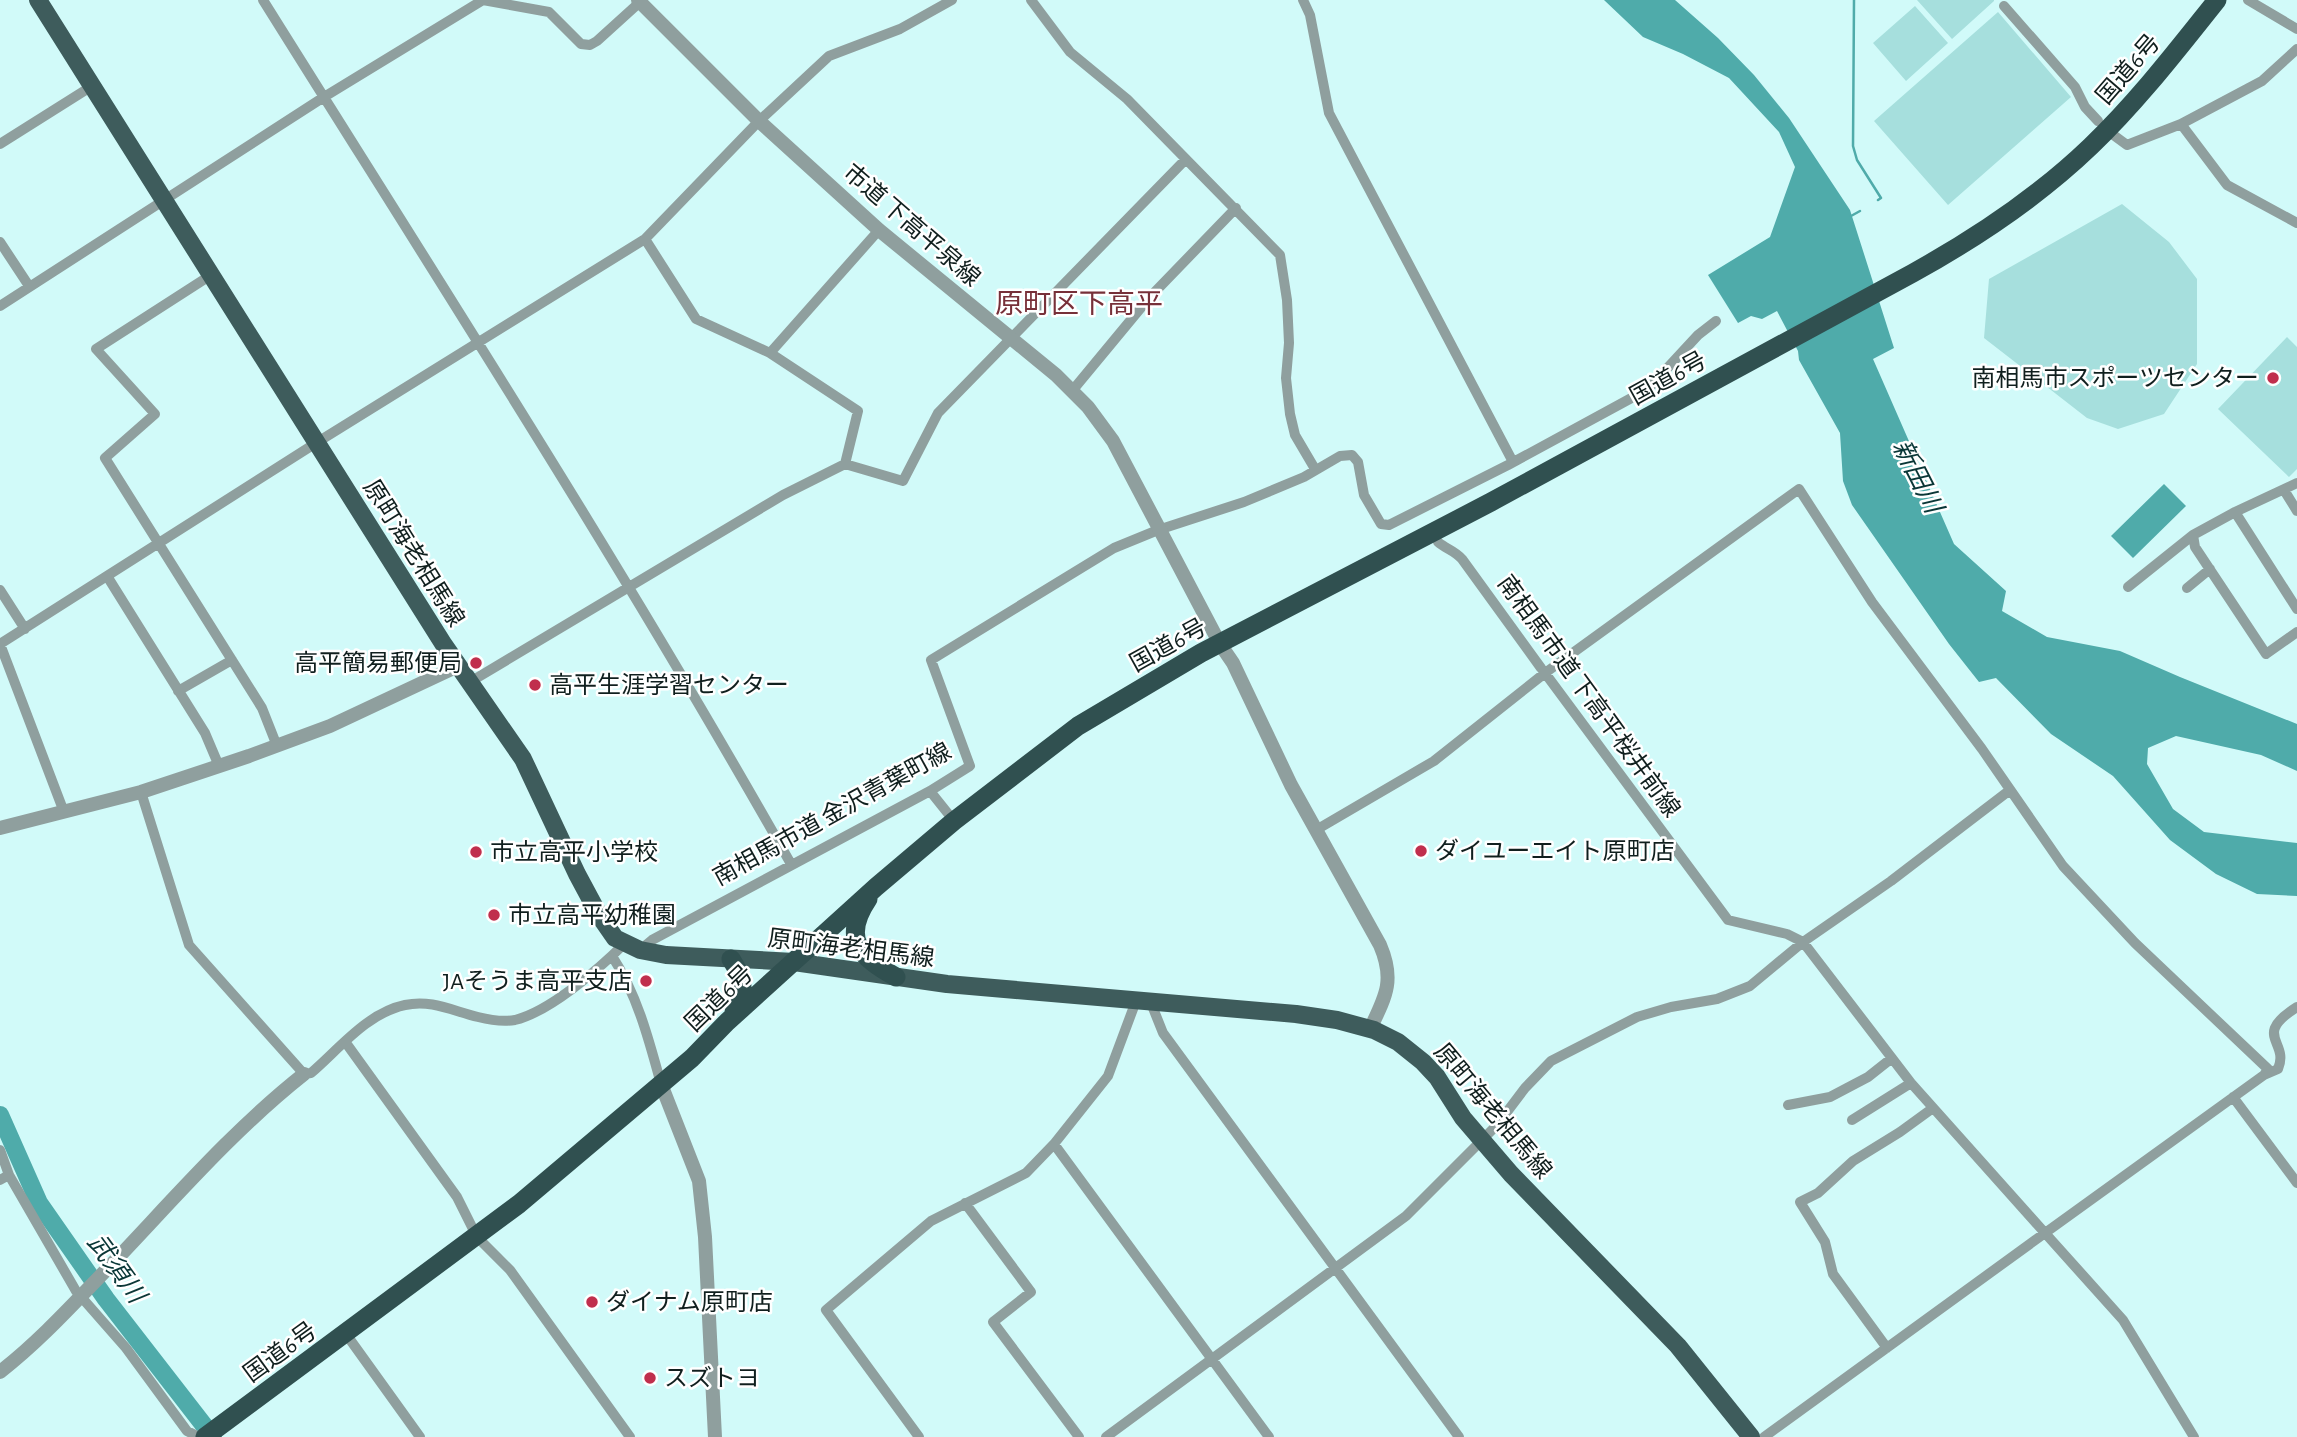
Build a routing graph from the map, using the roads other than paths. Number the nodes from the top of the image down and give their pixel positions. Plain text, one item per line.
1 (38, 0) edge
2 (263, 0) edge
3 (952, 0) edge
4 (1031, 0) edge
5 (1303, 0) edge
6 (2217, 0) edge
7 (2248, 0) edge
8 (639, 1) edge
9 (2004, 6) dead end
10 (2297, 29) edge
11 (2297, 49) edge
12 (92, 86) junction
13 (324, 97) junction
14 (2095, 117) dead end
15 (760, 121) junction
16 (2181, 124) junction
17 (2112, 134) dead end
18 (0, 144) edge
19 (1186, 159) junction
20 (164, 202) junction
21 (1236, 208) junction
22 (2297, 223) edge
23 (879, 230) junction
24 (645, 239) junction
25 (0, 242) edge
26 (211, 275) junction
27 (30, 286) junction
28 (0, 306) edge
29 (1716, 321) dead end
30 (1011, 338) junction
31 (480, 341) junction
32 (769, 353) junction
33 (1072, 391) junction
34 (316, 443) junction
35 (1513, 461) junction
36 (845, 464) junction
37 (1315, 469) junction
38 (2297, 484) edge
39 (2284, 491) junction
40 (2297, 511) edge
41 (2235, 512) junction
42 (1158, 530) junction
43 (2193, 535) junction
44 (1438, 542) dead end
45 (159, 543) junction
46 (2210, 569) junction
47 (107, 576) junction
48 (627, 587) junction
49 (2128, 587) dead end
50 (2187, 588) dead end
51 (0, 590) edge
52 (2297, 609) edge
53 (25, 629) junction
54 (2297, 632) edge
55 (0, 644) edge
56 (1220, 644) junction
57 (232, 660) junction
58 (458, 666) junction
59 (1545, 673) junction
60 (470, 682) junction
61 (178, 691) junction
62 (277, 746) junction
63 (219, 766) junction
64 (2010, 790) junction
65 (930, 791) junction
66 (141, 792) junction
67 (64, 812) junction
68 (954, 821) junction
69 (0, 828) edge
70 (1315, 830) junction
71 (791, 864) junction
72 (876, 887) junction
73 (1803, 942) junction
74 (625, 950) junction
75 (731, 960) junction
76 (794, 961) junction
77 (896, 976) junction
78 (1144, 1002) junction
79 (2297, 1007) edge
80 (727, 1022) junction
81 (1370, 1029) junction
82 (346, 1043) junction
83 (1892, 1058) junction
84 (303, 1074) junction
85 (2264, 1075) junction
86 (1911, 1083) junction
87 (661, 1084) junction
88 (2233, 1097) junction
89 (1788, 1105) dead end
90 (1933, 1108) junction
91 (1852, 1120) dead end
92 (1482, 1140) junction
93 (1054, 1144) junction
94 (0, 1150) edge
95 (5, 1177) edge
96 (2297, 1183) edge
97 (965, 1203) junction
98 (2045, 1233) junction
99 (477, 1237) junction
100 (1335, 1268) junction
101 (83, 1295) junction
102 (346, 1334) junction
103 (1887, 1348) junction
104 (1212, 1358) junction
105 (0, 1372) edge
106 (215, 1433) edge
107 (199, 1437) edge
108 (420, 1437) edge
109 (631, 1437) edge
110 (715, 1437) edge
111 (919, 1437) edge
112 (1079, 1437) edge
113 (1106, 1437) edge
114 (1269, 1437) edge
115 (1458, 1437) edge
116 (1751, 1437) edge
117 (1764, 1437) edge
118 (2194, 1437) edge

1 - 12 main road, 原町海老相馬線
2 - 13 street
3 - 15 street
4 - 19 street
5 - 35 street
6 - 56 highway, 国道6号
7 - 10 street
8 - 13 street
8 - 15 street, 市道 下高平泉線
9 - 14 street
11 - 16 street
12 - 18 street
12 - 20 main road, 原町海老相馬線
13 - 20 street
13 - 31 street
15 - 23 street, 市道 下高平泉線
15 - 24 street
16 - 17 street
16 - 22 street
19 - 21 street
19 - 30 street
20 - 26 main road, 原町海老相馬線
20 - 27 street
21 - 33 street
21 - 37 street
23 - 30 street, 市道 下高平泉線
23 - 32 street
24 - 31 street
24 - 32 street
25 - 27 street
26 - 34 main road, 原町海老相馬線
26 - 45 street
27 - 28 street
29 - 35 street, 南相馬市道 金沢青葉町線
30 - 33 street, 市道 下高平泉線
30 - 36 street
31 - 34 street
31 - 48 street
32 - 36 street
33 - 42 street, 市道 下高平泉線
34 - 45 street
34 - 58 main road, 原町海老相馬線
35 - 37 street, 南相馬市道 金沢青葉町線
36 - 48 street
37 - 42 street, 南相馬市道 金沢青葉町線
38 - 39 street
39 - 40 street
39 - 41 street
41 - 43 street
41 - 52 street
42 - 56 street, 市道 下高平泉線
42 - 65 street, 南相馬市道 金沢青葉町線
43 - 46 street
43 - 49 street
44 - 59 street, 南相馬市道 下高平桜井前線
45 - 47 street
45 - 57 street
46 - 50 street
46 - 54 street
47 - 53 street
47 - 61 street
48 - 60 street
48 - 71 street
51 - 53 street
53 - 55 street
55 - 67 street
56 - 68 highway, 国道6号
56 - 70 street, 市道 下高平泉線
57 - 61 street
57 - 62 street
58 - 60 main road, 原町海老相馬線
58 - 62 street
59 - 64 street
59 - 70 street
59 - 73 street, 南相馬市道 下高平桜井前線
60 - 74 main road, 原町海老相馬線
61 - 63 street
62 - 63 street
63 - 66 street
64 - 73 street
64 - 85 street
65 - 68 street
65 - 71 street, 南相馬市道 金沢青葉町線
66 - 67 street
66 - 84 street
67 - 69 street
68 - 72 highway, 国道6号
70 - 81 street, 市道 下高平泉線
71 - 74 street, 南相馬市道 金沢青葉町線
72 - 76 highway, 国道6号
72 - 77 highway
73 - 83 street
73 - 92 street
74 - 75 main road, 原町海老相馬線
74 - 82 street, 南相馬市道 金沢青葉町線
74 - 87 street
75 - 76 main road, 原町海老相馬線
75 - 80 highway
76 - 77 main road, 原町海老相馬線
76 - 80 highway, 国道6号
77 - 78 main road, 原町海老相馬線
78 - 81 main road, 原町海老相馬線
78 - 93 street
78 - 100 street
79 - 85 street
80 - 87 highway, 国道6号
81 - 92 main road, 原町海老相馬線
82 - 84 street, 南相馬市道 金沢青葉町線
82 - 99 street
83 - 86 street
83 - 89 street
84 - 101 street, 南相馬市道 金沢青葉町線
85 - 88 street
86 - 90 street
86 - 91 street
87 - 99 highway, 国道6号
87 - 110 street
88 - 96 street
88 - 98 street
90 - 98 street
90 - 103 street
92 - 100 street
92 - 116 main road, 原町海老相馬線
93 - 97 street
93 - 104 street
94 - 95 street
95 - 101 street
97 - 111 street
97 - 112 street
98 - 103 street
98 - 118 street
99 - 102 highway, 国道6号
99 - 109 street
100 - 104 street
100 - 115 street
101 - 105 street, 南相馬市道 金沢青葉町線
101 - 107 street
102 - 106 highway, 国道6号
102 - 108 street
103 - 117 street
104 - 113 street
104 - 114 street

